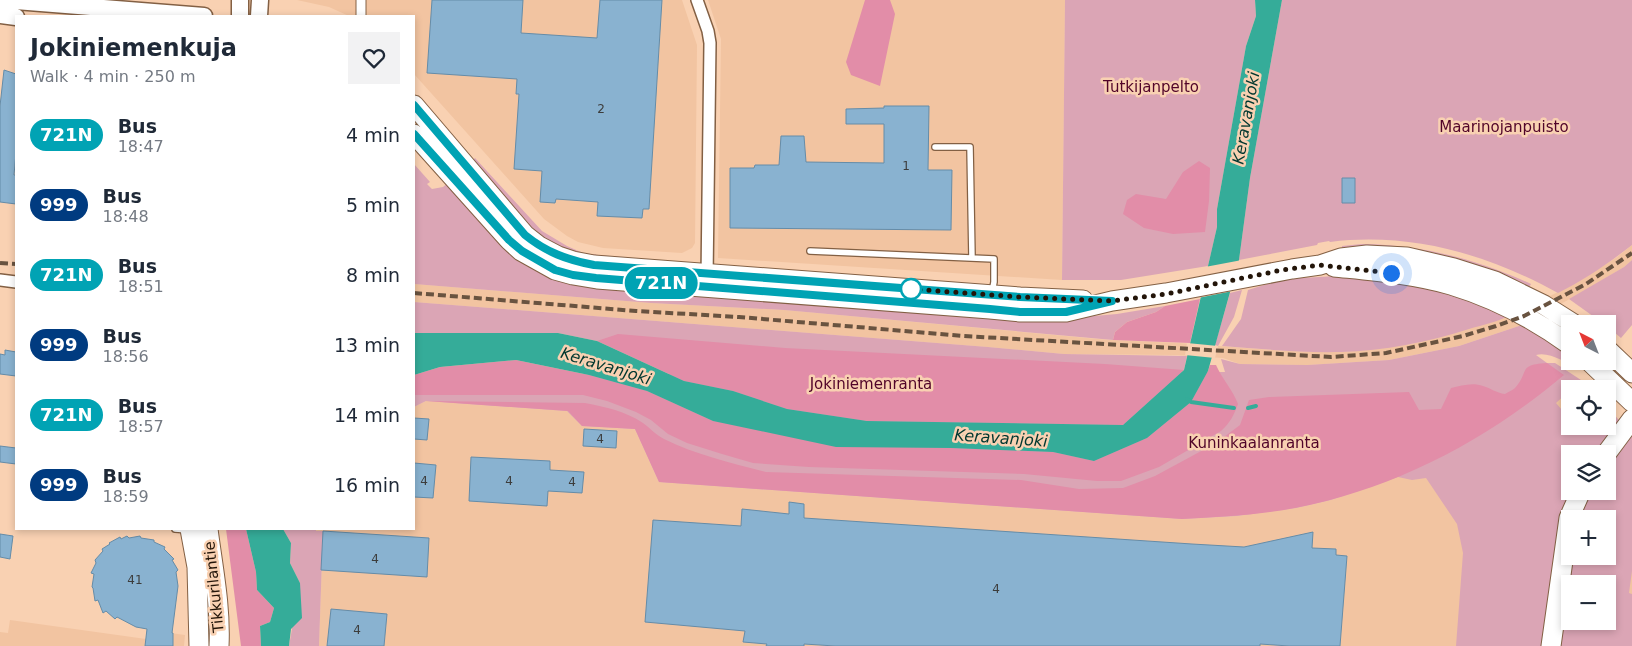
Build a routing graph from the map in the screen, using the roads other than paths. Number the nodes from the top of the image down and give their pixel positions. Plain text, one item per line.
1 (3, 0) edge
2 (240, 0) edge
3 (260, 0) edge
4 (362, 0) edge
5 (698, 0) edge
6 (0, 15) edge
7 (191, 15) edge
8 (240, 15) edge
9 (259, 15) edge
10 (361, 15) edge
11 (15, 17) edge
12 (415, 106) edge
13 (415, 135) edge
14 (935, 147) dead end
15 (810, 250) dead end
16 (972, 258) junction
17 (1320, 265) junction
18 (0, 280) edge
19 (707, 280) junction
20 (15, 282) edge
21 (991, 302) junction
22 (1561, 316) edge
23 (1561, 339) edge
24 (1616, 358) edge
25 (1598, 370) edge
26 (1632, 373) edge
27 (1632, 402) edge
28 (1632, 419) edge
29 (1613, 445) edge
30 (1577, 500) edge
31 (191, 530) edge
32 (191, 530) edge
33 (199, 646) edge
34 (219, 646) edge
35 (1551, 646) edge

1 - 7 main road
2 - 8 main road
3 - 9 main road
4 - 10 street
5 - 19 street
6 - 11 main road
12 - 19 main road
13 - 19 main road
14 - 16 lane
15 - 16 lane
16 - 21 lane
17 - 21 main road
17 - 22 main road
17 - 23 main road
18 - 20 street
19 - 21 main road
24 - 26 main road
25 - 27 main road
28 - 29 main road
30 - 35 main road
31 - 33 main road, Tikkurilantie
32 - 34 main road, Tikkurilantie

